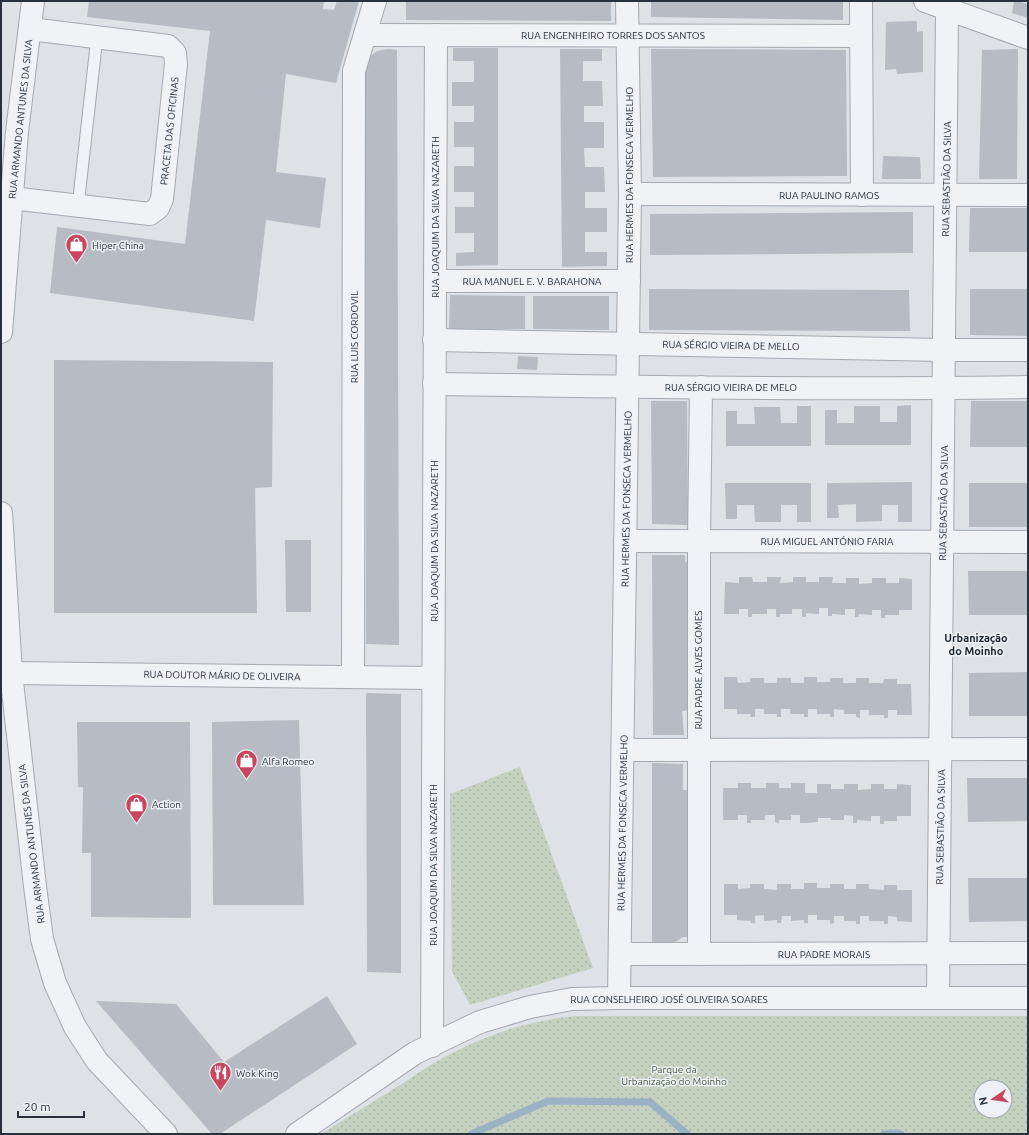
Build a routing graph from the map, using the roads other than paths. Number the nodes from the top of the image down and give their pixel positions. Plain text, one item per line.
1 (34, 1) edge
2 (375, 1) edge
3 (627, 1) edge
4 (861, 1) edge
5 (925, 1) edge
6 (947, 9) junction
7 (30, 29) junction
8 (365, 35) junction
9 (436, 35) junction
10 (627, 35) junction
11 (861, 36) junction
12 (97, 38) junction
13 (1028, 38) edge
14 (9, 131) edge
15 (630, 194) junction
16 (862, 194) junction
17 (945, 195) junction
18 (1028, 195) edge
19 (11, 198) junction
20 (78, 206) junction
21 (434, 280) junction
22 (629, 281) junction
23 (1, 332) edge
24 (434, 340) junction
25 (628, 343) junction
26 (944, 350) junction
27 (1028, 350) edge
28 (434, 384) junction
29 (627, 387) junction
30 (701, 387) junction
31 (1028, 387) edge
32 (944, 388) junction
33 (1, 514) edge
34 (625, 540) junction
35 (699, 541) junction
36 (942, 542) junction
37 (1028, 542) edge
38 (11, 673) junction
39 (353, 677) junction
40 (433, 678) junction
41 (698, 749) junction
42 (940, 749) junction
43 (1028, 749) edge
44 (623, 750) junction
45 (939, 953) junction
46 (1028, 953) edge
47 (620, 954) junction
48 (699, 954) junction
49 (619, 998) junction
50 (938, 998) junction
51 (1028, 998) edge
52 (432, 1046) junction
53 (166, 1134) edge
54 (297, 1134) edge

1 - 7 street, RUA ARMANDO ANTUNES DA SILVA
2 - 8 street, RUA LUIS CORDOVIL
3 - 10 street, RUA HERMES DA FONSECA VERMELHO
4 - 11 street
5 - 6 street
6 - 13 street
6 - 17 street, RUA SEBASTIÃO DA SILVA
7 - 12 street, PRACETA DAS OFICINAS
7 - 14 street, RUA ARMANDO ANTUNES DA SILVA
8 - 9 street, RUA ENGENHEIRO TORRES DOS SANTOS
8 - 39 street, RUA LUIS CORDOVIL
9 - 10 street, RUA ENGENHEIRO TORRES DOS SANTOS
9 - 21 street, RUA JOAQUIM DA SILVA NAZARETH
10 - 11 street, RUA ENGENHEIRO TORRES DOS SANTOS
10 - 15 street, RUA HERMES DA FONSECA VERMELHO
11 - 16 street
12 - 20 lane
12 - 20 street, PRACETA DAS OFICINAS
14 - 19 street, RUA ARMANDO ANTUNES DA SILVA
15 - 16 street, RUA PAULINO RAMOS
15 - 22 street, RUA HERMES DA FONSECA VERMELHO
16 - 17 street, RUA PAULINO RAMOS
17 - 18 street, RUA PAULINO RAMOS
17 - 26 street, RUA SEBASTIÃO DA SILVA
19 - 20 street, PRACETA DAS OFICINAS
19 - 23 street, RUA ARMANDO ANTUNES DA SILVA
21 - 22 street, RUA MANUEL E. V. BARAHONA
21 - 24 street, RUA JOAQUIM DA SILVA NAZARETH
22 - 25 street, RUA HERMES DA FONSECA VERMELHO
24 - 25 street, RUA SÉRGIO VIEIRA DE MELLO
24 - 28 street, RUA JOAQUIM DA SILVA NAZARETH
25 - 26 street, RUA SÉRGIO VIEIRA DE MELLO
25 - 29 street, RUA HERMES DA FONSECA VERMELHO
26 - 27 street, RUA SÉRGIO VIEIRA DE MELLO
26 - 32 street, RUA SEBASTIÃO DA SILVA
28 - 29 street, RUA SÉRGIO VIEIRA DE MELO
28 - 40 street, RUA JOAQUIM DA SILVA NAZARETH
29 - 30 street, RUA SÉRGIO VIEIRA DE MELO
29 - 34 street, RUA HERMES DA FONSECA VERMELHO
30 - 32 street, RUA SÉRGIO VIEIRA DE MELO
30 - 35 street, RUA PADRE ALVES GOMES
31 - 32 street, RUA SÉRGIO VIEIRA DE MELO
32 - 36 street, RUA SEBASTIÃO DA SILVA
33 - 38 street, RUA ARMANDO ANTUNES DA SILVA
34 - 35 street, RUA MIGUEL ANTÓNIO FARIA
34 - 44 street, RUA HERMES DA FONSECA VERMELHO
35 - 36 street, RUA MIGUEL ANTÓNIO FARIA
35 - 41 street, RUA PADRE ALVES GOMES
36 - 37 street, RUA MIGUEL ANTÓNIO FARIA
36 - 42 street, RUA SEBASTIÃO DA SILVA
38 - 39 street, RUA DOUTOR MÁRIO DE OLIVEIRA
38 - 53 street, RUA ARMANDO ANTUNES DA SILVA
39 - 40 street, RUA DOUTOR MÁRIO DE OLIVEIRA
40 - 52 street, RUA JOAQUIM DA SILVA NAZARETH
41 - 42 street
41 - 44 street
41 - 48 street, RUA PADRE ALVES GOMES
42 - 43 street
42 - 45 street, RUA SEBASTIÃO DA SILVA
44 - 47 street, RUA HERMES DA FONSECA VERMELHO
45 - 46 street, RUA PADRE MORAIS
45 - 48 street, RUA PADRE MORAIS
45 - 50 street, RUA SEBASTIÃO DA SILVA
47 - 48 street, RUA PADRE MORAIS
47 - 49 street, RUA HERMES DA FONSECA VERMELHO
49 - 50 street, RUA CONSELHEIRO JOSÉ OLIVEIRA SOARES
49 - 52 street, RUA CONSELHEIRO JOSÉ OLIVEIRA SOARES
50 - 51 street, RUA CONSELHEIRO JOSÉ OLIVEIRA SOARES
52 - 54 street, RUA CONSELHEIRO JOSÉ OLIVEIRA SOARES

